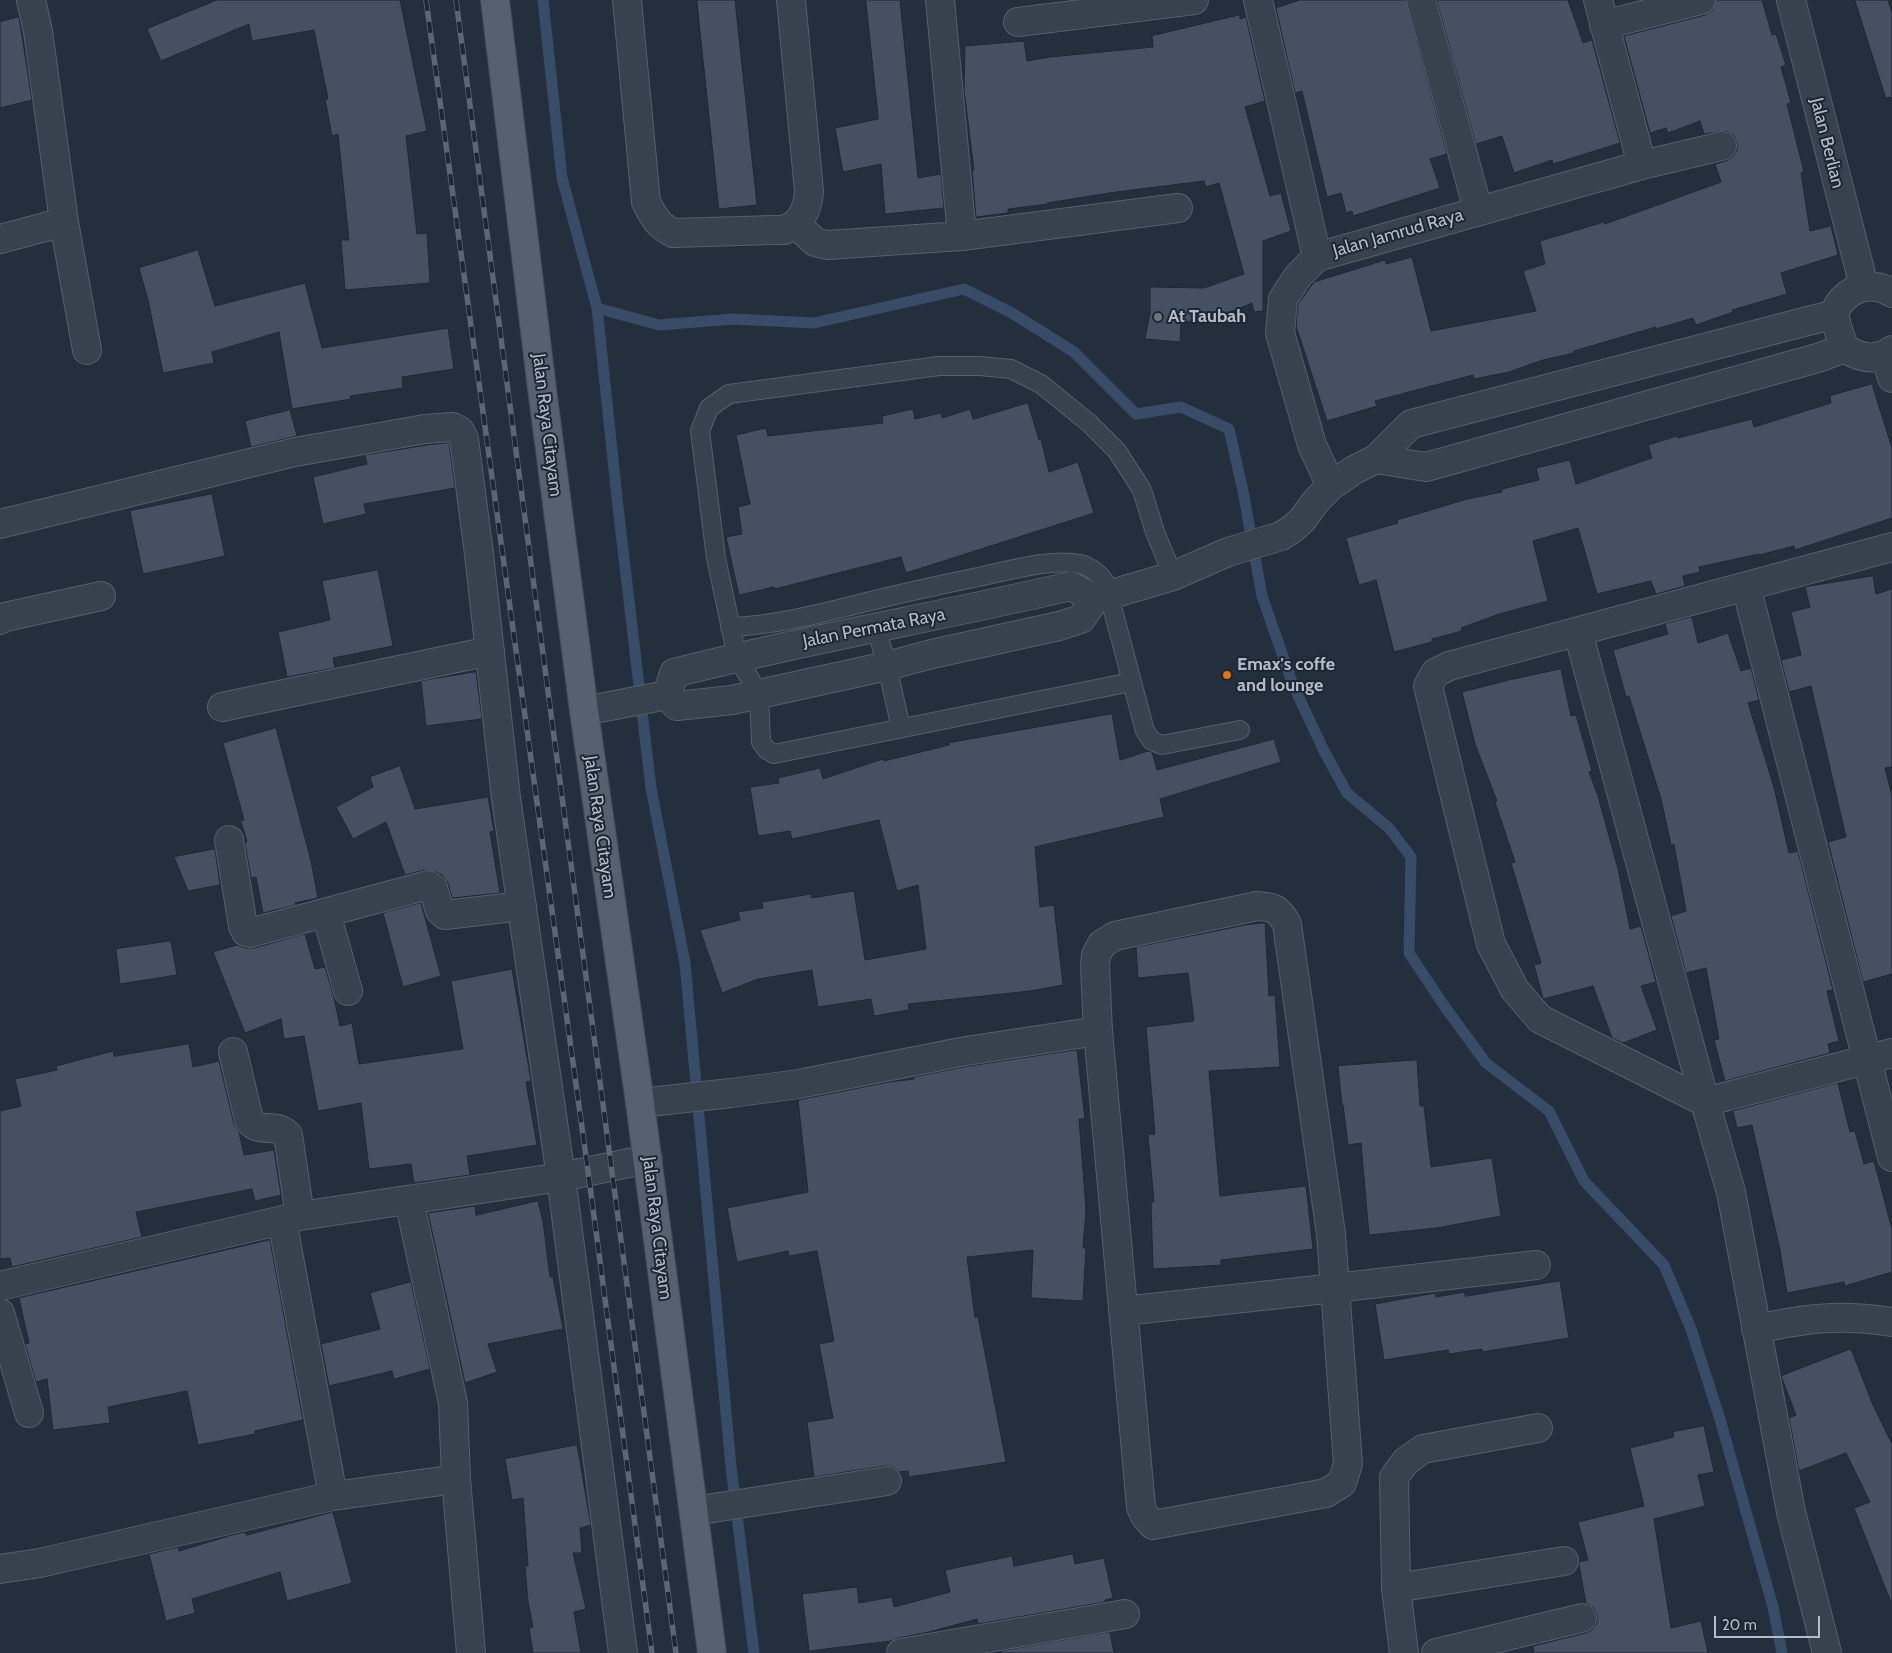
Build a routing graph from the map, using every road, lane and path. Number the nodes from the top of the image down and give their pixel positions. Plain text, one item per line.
1 (31, 0) edge
2 (494, 0) edge
3 (627, 0) edge
4 (790, 0) edge
5 (940, 0) edge
6 (1194, 0) edge
7 (1258, 0) edge
8 (1421, 0) edge
9 (1701, 0) edge
10 (1791, 0) edge
11 (1601, 13) edge
12 (1018, 22) dead end
13 (1722, 146) dead end
14 (1642, 166) junction
15 (1178, 208) dead end
16 (1478, 210) junction
17 (64, 222) junction
18 (796, 224) junction
19 (962, 236) junction
20 (0, 239) edge
21 (1317, 257) junction
22 (1864, 286) junction
23 (1892, 293) edge
24 (1835, 314) junction
25 (1844, 348) junction
26 (87, 350) dead end
27 (1890, 361) edge
28 (1376, 459) junction
29 (1330, 486) junction
30 (0, 524) edge
31 (1892, 547) edge
32 (1173, 576) junction
33 (1746, 586) junction
34 (101, 596) dead end
35 (1102, 596) junction
36 (0, 620) edge
37 (730, 627) junction
38 (876, 627) junction
39 (1578, 632) junction
40 (490, 651) junction
41 (737, 657) junction
42 (887, 666) junction
43 (1131, 682) junction
44 (759, 694) junction
45 (660, 697) junction
46 (222, 707) dead end
47 (596, 708) junction
48 (901, 728) junction
49 (1240, 730) dead end
50 (228, 840) dead end
51 (522, 906) junction
52 (326, 913) junction
53 (348, 991) dead end
54 (1098, 1030) junction
55 (232, 1052) dead end
56 (1880, 1056) edge
57 (1705, 1102) junction
58 (640, 1103) junction
59 (1892, 1157) edge
60 (648, 1159) junction
61 (562, 1177) junction
62 (409, 1200) junction
63 (291, 1218) junction
64 (1536, 1265) dead end
65 (0, 1286) edge
66 (1335, 1288) junction
67 (1123, 1311) junction
68 (0, 1313) edge
69 (1892, 1322) edge
70 (1756, 1329) junction
71 (29, 1413) dead end
72 (1538, 1428) dead end
73 (456, 1479) junction
74 (887, 1481) dead end
75 (333, 1496) junction
76 (694, 1511) junction
77 (1564, 1561) dead end
78 (0, 1569) edge
79 (1396, 1588) junction
80 (1125, 1614) dead end
81 (1582, 1618) dead end
82 (471, 1653) edge
83 (623, 1653) edge
84 (712, 1653) edge
85 (901, 1653) edge
86 (1404, 1653) edge
87 (1436, 1653) edge
88 (1827, 1653) edge

1 - 17 street
2 - 47 main road, Jalan Raya Citayam
3 - 18 street
4 - 18 street
5 - 19 street
6 - 12 street
7 - 21 street
8 - 16 street
9 - 11 street
10 - 22 street, Jalan Berlian
11 - 14 street
13 - 14 street, Jalan Jamrud Raya
14 - 16 street, Jalan Jamrud Raya
15 - 19 street
16 - 21 street, Jalan Jamrud Raya
17 - 20 street
17 - 26 street
18 - 19 street
21 - 29 street, Jalan Jamrud Raya
22 - 23 street
22 - 24 street
24 - 25 street
24 - 28 street
25 - 27 street
25 - 28 street
28 - 29 street
29 - 32 street
30 - 40 street
31 - 33 street
32 - 35 street
32 - 37 lane
33 - 39 street
33 - 56 street
34 - 36 street
35 - 37 lane
35 - 38 street, Jalan Permata Raya
35 - 42 street, Jalan Permata Raya
35 - 43 lane
37 - 41 lane
38 - 41 street, Jalan Permata Raya
38 - 42 lane
39 - 57 street
39 - 57 street
40 - 46 street
40 - 51 street
41 - 44 lane
41 - 45 street, Jalan Permata Raya
42 - 44 street, Jalan Permata Raya
42 - 48 lane
43 - 48 lane
43 - 49 lane
44 - 45 street, Jalan Permata Raya
44 - 48 lane
45 - 47 street
47 - 58 main road, Jalan Raya Citayam
50 - 52 street
51 - 52 street
51 - 61 street
52 - 53 street
54 - 58 street
54 - 66 street
54 - 67 street
55 - 63 street
56 - 57 street
56 - 59 street
57 - 70 street
58 - 60 main road, Jalan Raya Citayam
60 - 61 street
60 - 76 main road, Jalan Raya Citayam
61 - 62 street
61 - 83 street
62 - 63 street
62 - 73 street
63 - 65 street
63 - 75 street
64 - 66 street
66 - 67 street
66 - 67 street
68 - 71 street
69 - 70 street
70 - 88 street
72 - 79 street
73 - 75 street
73 - 82 street
74 - 76 street
75 - 78 street
76 - 84 main road, Jalan Raya Citayam
77 - 79 street
79 - 86 street
80 - 85 street
81 - 87 street

